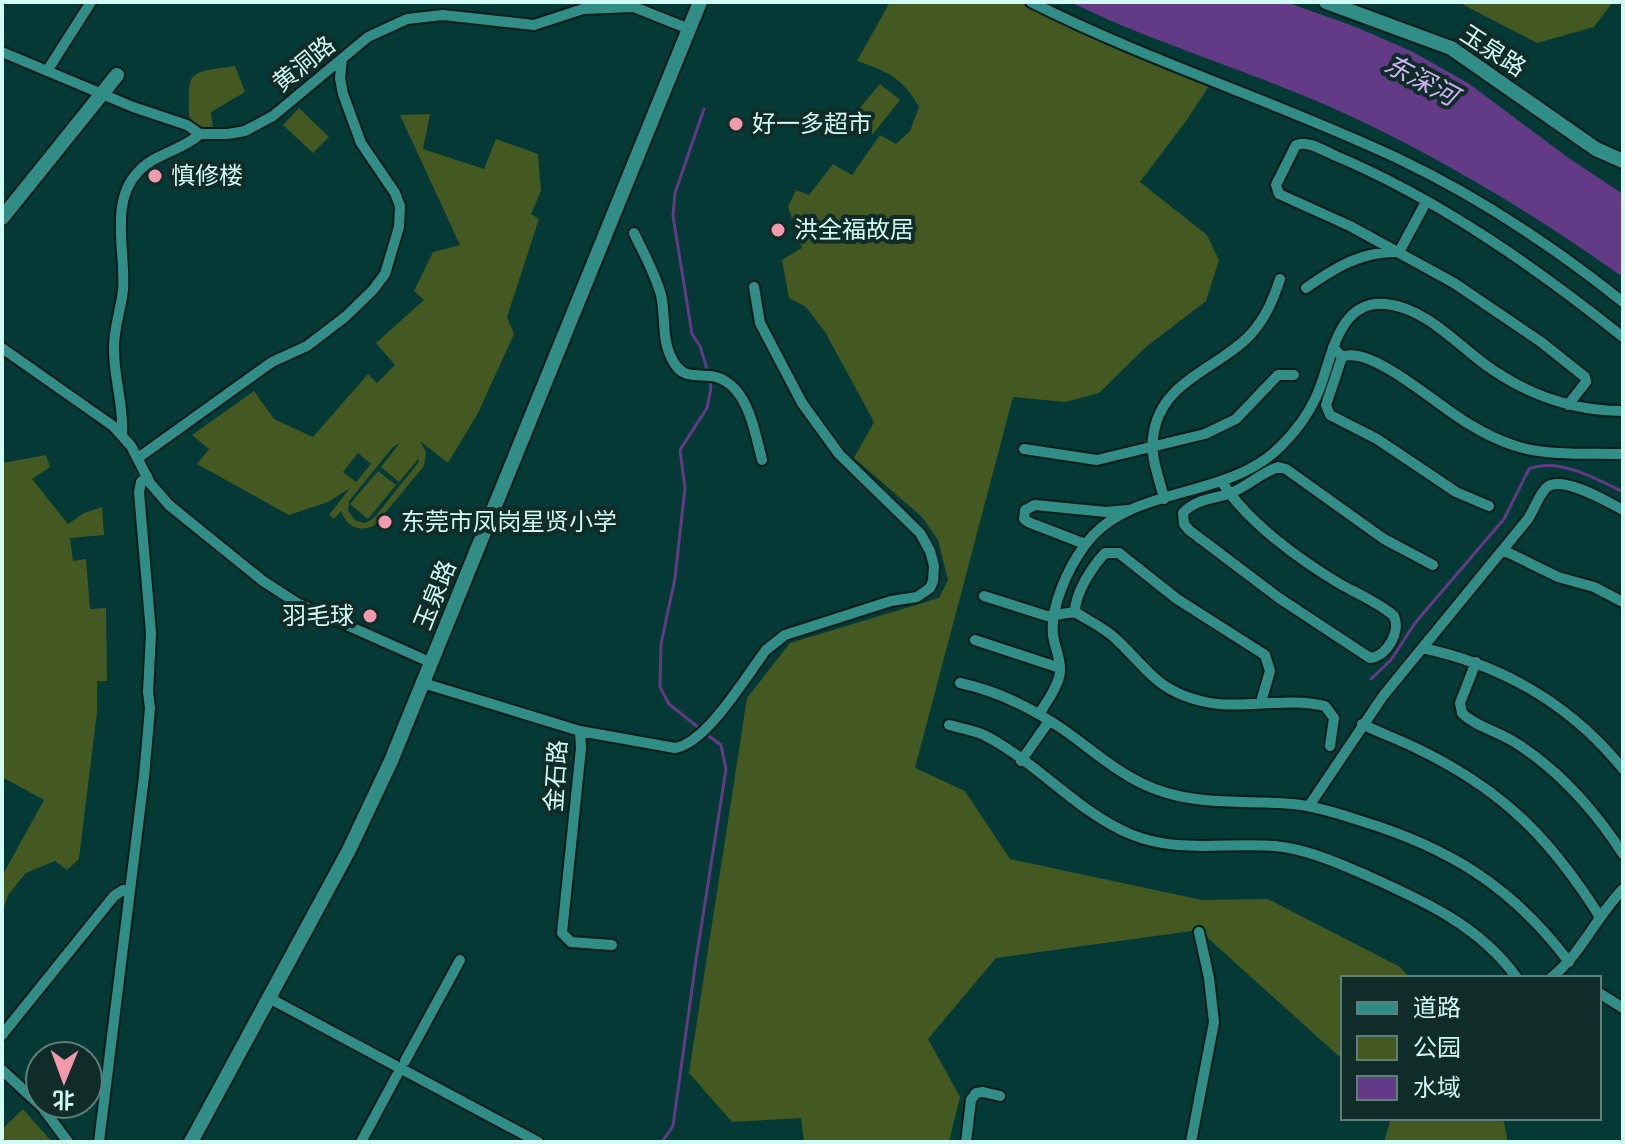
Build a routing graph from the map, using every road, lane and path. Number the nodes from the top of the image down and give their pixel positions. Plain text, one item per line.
1 (91, 2) edge
2 (700, 2) edge
3 (1031, 2) edge
4 (1326, 2) edge
5 (634, 4) edge
6 (689, 29) junction
7 (2, 52) edge
8 (342, 59) junction
9 (47, 71) junction
10 (117, 75) dead end
11 (200, 134) junction
12 (1623, 161) edge
13 (1426, 202) junction
14 (2, 218) edge
15 (634, 233) dead end
16 (1399, 252) junction
17 (1280, 279) dead end
18 (754, 287) dead end
19 (1306, 288) dead end
20 (1623, 302) edge
21 (1623, 337) edge
22 (1333, 347) junction
23 (2, 348) edge
24 (1342, 357) junction
25 (1294, 375) dead end
26 (1568, 405) junction
27 (1623, 411) edge
28 (122, 435) junction
29 (1152, 446) junction
30 (1024, 449) dead end
31 (1623, 454) edge
32 (138, 458) junction
33 (762, 460) dead end
34 (147, 476) junction
35 (1222, 482) junction
36 (1229, 493) junction
37 (1164, 499) junction
38 (1489, 506) dead end
39 (1133, 509) junction
40 (1623, 510) edge
41 (1085, 544) junction
42 (1503, 550) junction
43 (1433, 565) dead end
44 (984, 596) dead end
45 (1623, 602) edge
46 (1075, 612) junction
47 (1055, 615) junction
48 (975, 640) dead end
49 (1422, 648) junction
50 (1476, 662) junction
51 (432, 663) junction
52 (1060, 668) junction
53 (423, 683) junction
54 (960, 683) dead end
55 (1261, 702) junction
56 (1044, 717) junction
57 (1362, 724) junction
58 (949, 725) dead end
59 (580, 731) junction
60 (1330, 746) dead end
61 (1021, 761) junction
62 (1623, 769) edge
63 (1309, 806) junction
64 (1623, 854) edge
65 (1623, 889) edge
66 (130, 890) junction
67 (1600, 917) junction
68 (1199, 932) dead end
69 (612, 945) dead end
70 (460, 960) dead end
71 (1569, 962) junction
72 (1515, 976) edge
73 (1553, 976) edge
74 (1601, 994) edge
75 (269, 998) junction
76 (1623, 1008) edge
77 (2, 1035) edge
78 (405, 1061) dead end
79 (2, 1070) edge
80 (397, 1075) dead end
81 (1000, 1096) dead end
82 (68, 1142) edge
83 (99, 1142) edge
84 (191, 1142) edge
85 (361, 1142) edge
86 (538, 1142) edge
87 (966, 1142) edge
88 (1191, 1142) edge

1 - 9 street
2 - 6 street, 玉泉路
3 - 20 street
4 - 12 street, 玉泉路
5 - 6 street, 黄洞路
5 - 8 street, 黄洞路
6 - 51 street, 玉泉路
7 - 9 street, 黄洞路
8 - 11 street, 黄洞路
8 - 32 street
9 - 11 street, 黄洞路
10 - 14 street
11 - 28 street
13 - 16 street
13 - 16 street
13 - 21 street
15 - 33 street
16 - 19 street
16 - 26 street
17 - 29 street
18 - 59 street
22 - 24 street
22 - 26 street
22 - 35 street
23 - 28 street
24 - 31 street
24 - 38 street
25 - 29 street
26 - 27 street
28 - 32 street
29 - 30 street
29 - 37 street
32 - 34 street
34 - 51 street
34 - 66 street
35 - 36 street
35 - 37 street
36 - 36 street
36 - 43 street
37 - 39 street
39 - 41 street
39 - 41 street
40 - 42 street
41 - 47 street
42 - 45 street
42 - 49 street
44 - 47 street
46 - 47 street
46 - 55 street
46 - 55 street
47 - 52 street
48 - 52 street
49 - 50 street
49 - 57 street
50 - 62 street
50 - 64 street
51 - 53 street, 玉泉路
52 - 56 street
53 - 59 street, 金石路
53 - 75 street, 玉泉路
54 - 56 street
55 - 60 street
56 - 61 street
56 - 63 street
57 - 63 street
57 - 67 street
58 - 61 street
59 - 69 street, 金石路
61 - 72 street
63 - 71 street
65 - 67 street
66 - 77 street
66 - 83 street
67 - 71 street
68 - 88 street
70 - 78 street
71 - 73 street
74 - 76 street
75 - 84 street, 玉泉路
75 - 86 street
79 - 82 street
80 - 85 street
81 - 87 street

